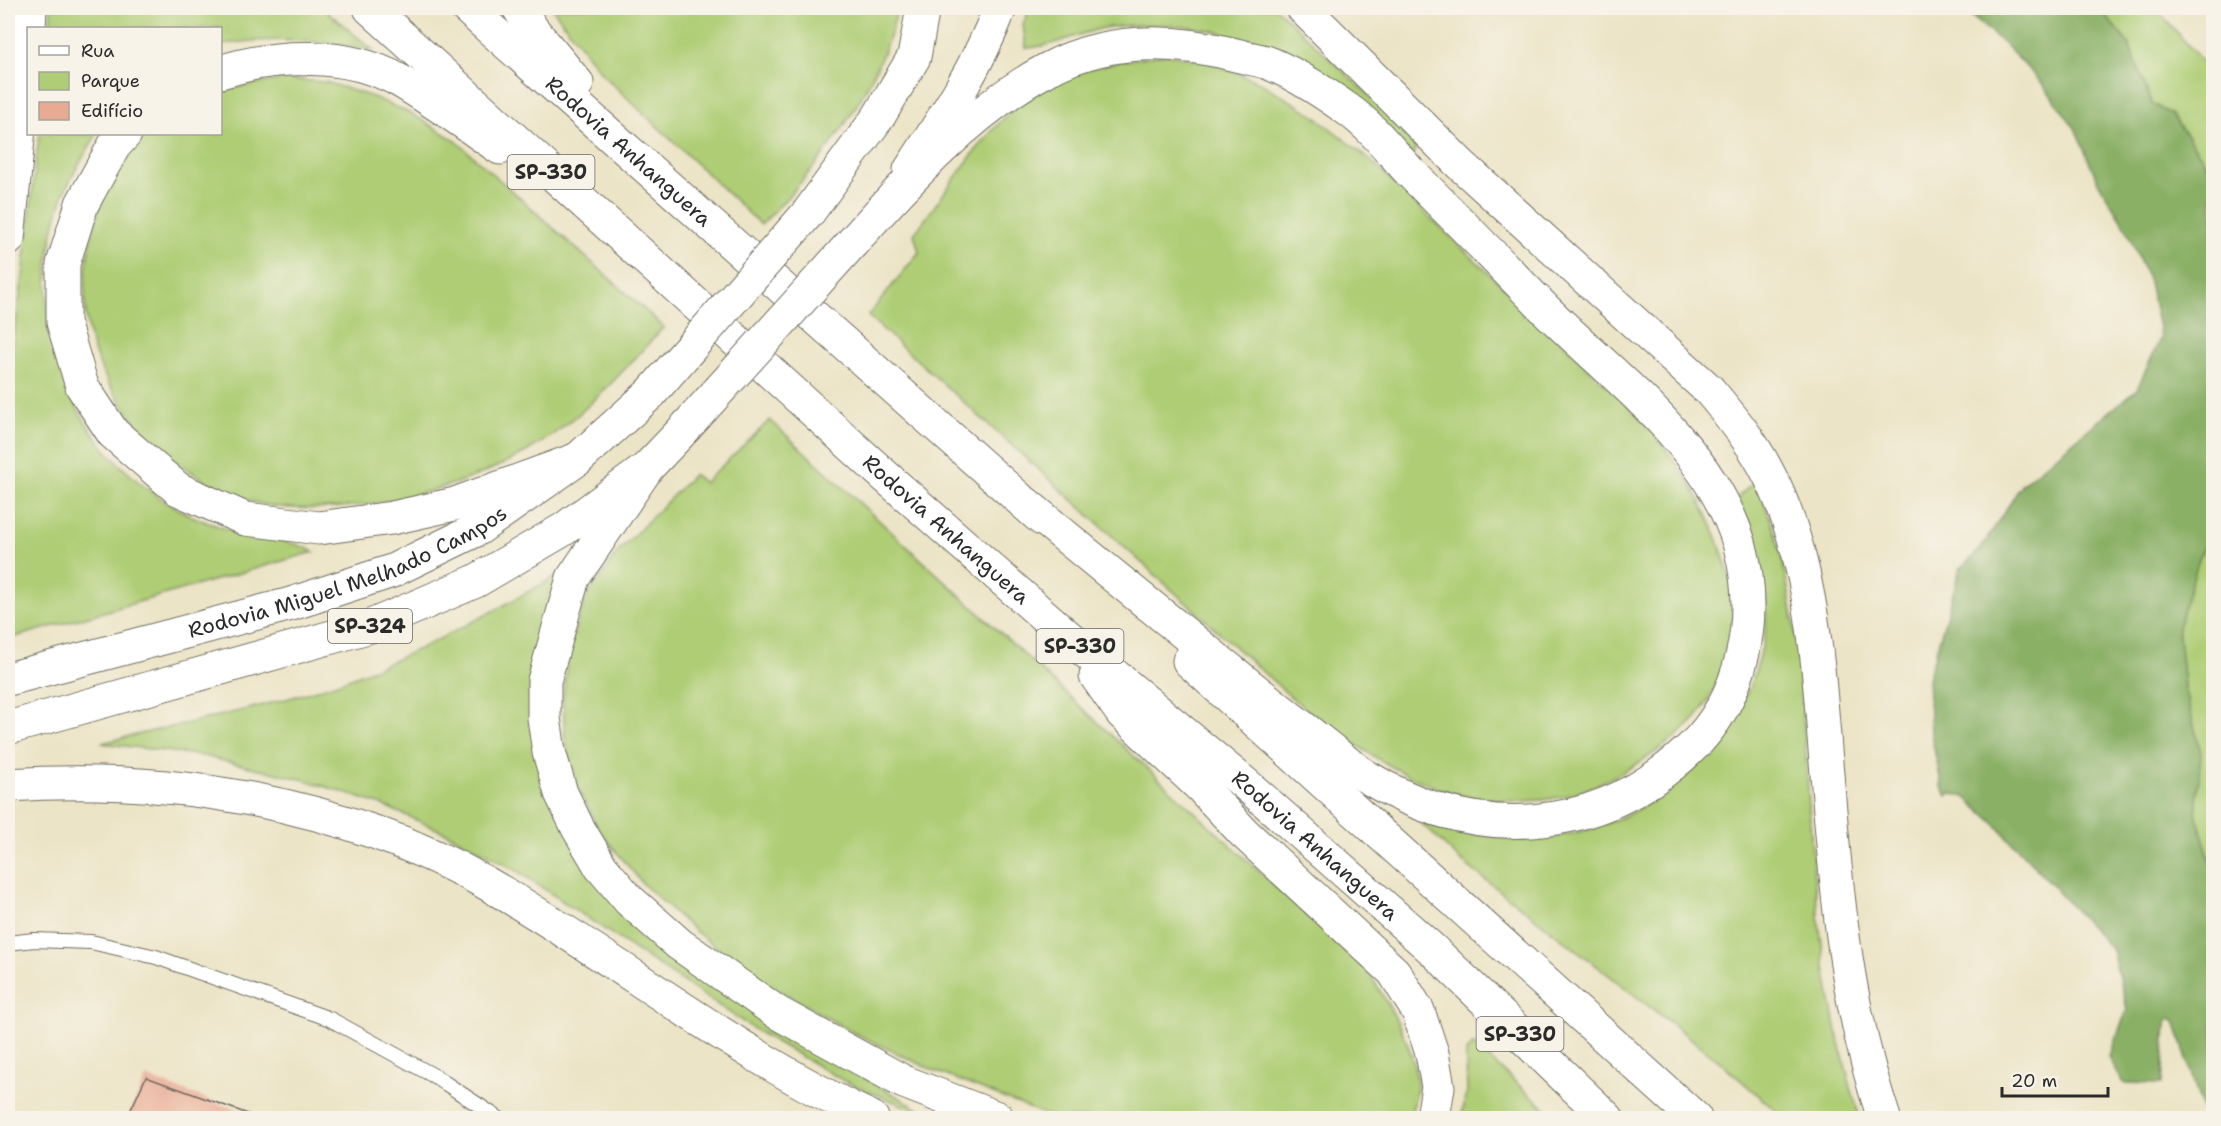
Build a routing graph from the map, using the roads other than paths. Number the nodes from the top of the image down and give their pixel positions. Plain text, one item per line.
1 (30, 8) edge
2 (370, 8) edge
3 (467, 8) edge
4 (519, 8) edge
5 (923, 8) edge
6 (934, 8) edge
7 (1000, 8) edge
8 (1303, 8) edge
9 (29, 27) edge
10 (27, 48) edge
11 (916, 51) junction
12 (222, 72) edge
13 (125, 135) edge
14 (645, 166) junction
15 (893, 197) junction
16 (621, 236) junction
17 (8, 239) edge
18 (578, 459) junction
19 (647, 468) junction
20 (1025, 503) junction
21 (1066, 635) junction
22 (8, 679) edge
23 (8, 728) edge
24 (8, 785) edge
25 (8, 943) edge
26 (498, 1119) edge
27 (872, 1119) edge
28 (997, 1119) edge
29 (1433, 1119) edge
30 (1606, 1119) edge
31 (1695, 1119) edge
32 (1884, 1119) edge

1 - 9 main road
2 - 16 main road, Rodovia Anhanguera / SP-330
3 - 14 main road, Rodovia Anhanguera / SP-330
4 - 14 main road
5 - 11 main road
6 - 11 main road
7 - 15 main road
8 - 32 main road
10 - 17 main road
11 - 18 main road, Rodovia Miguel Melhado Campos / SP-324, bridge
12 - 16 main road
13 - 18 main road
14 - 20 main road, Rodovia Anhanguera / SP-330
15 - 19 main road, SP-324, bridge
15 - 20 main road
16 - 21 main road, Rodovia Anhanguera / SP-330
18 - 22 main road, Rodovia Miguel Melhado Campos / SP-324
19 - 23 main road, SP-324
19 - 28 main road
20 - 31 main road, Rodovia Anhanguera / SP-330
21 - 29 main road
21 - 30 main road, Rodovia Anhanguera / SP-330
24 - 27 main road
25 - 26 lane

